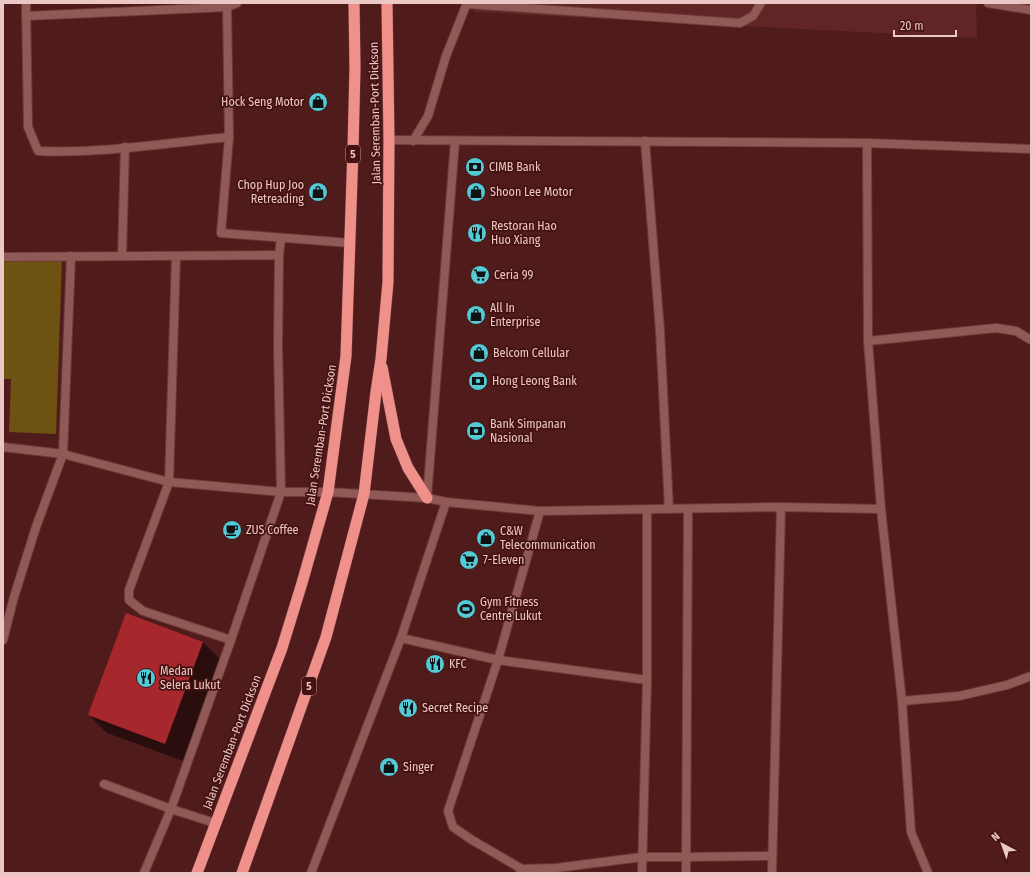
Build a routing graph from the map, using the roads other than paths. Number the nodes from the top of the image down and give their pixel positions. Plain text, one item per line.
1 (26, 3) edge
2 (237, 3) edge
3 (354, 3) edge
4 (387, 3) edge
5 (761, 3) edge
6 (988, 3) edge
7 (467, 4) edge
8 (226, 7) junction
9 (1031, 10) edge
10 (26, 16) junction
11 (229, 137) junction
12 (389, 140) junction
13 (413, 141) junction
14 (455, 141) junction
15 (645, 141) junction
16 (867, 143) junction
17 (125, 148) junction
18 (1031, 149) edge
19 (281, 238) junction
20 (350, 244) junction
21 (279, 255) junction
22 (71, 256) junction
23 (122, 256) junction
24 (176, 256) junction
25 (3, 257) edge
26 (868, 340) junction
27 (1031, 340) edge
28 (381, 358) junction
29 (3, 447) edge
30 (63, 454) junction
31 (169, 482) junction
32 (281, 492) junction
33 (328, 492) junction
34 (364, 494) junction
35 (427, 498) junction
36 (446, 502) junction
37 (781, 507) junction
38 (881, 508) junction
39 (669, 509) junction
40 (647, 510) junction
41 (688, 510) junction
42 (540, 511) junction
43 (401, 638) junction
44 (3, 640) edge
45 (231, 640) junction
46 (498, 660) junction
47 (1031, 676) edge
48 (647, 680) junction
49 (902, 701) junction
50 (104, 784) dead end
51 (171, 809) junction
52 (215, 823) junction
53 (642, 856) junction
54 (772, 856) junction
55 (686, 857) junction
56 (521, 871) edge
57 (556, 871) edge
58 (144, 873) edge
59 (197, 873) edge
60 (242, 873) edge
61 (311, 873) edge
62 (642, 873) edge
63 (686, 873) edge
64 (772, 873) edge
65 (928, 873) edge

1 - 10 street
2 - 8 street
3 - 20 highway, Jalan Seremban-Port Dickson / 5
4 - 12 highway, Jalan Seremban-Port Dickson / 5
5 - 7 street
6 - 9 street
7 - 13 street
8 - 10 street
8 - 11 street
10 - 17 street
11 - 17 street
11 - 19 street
12 - 13 street
12 - 28 highway, Jalan Seremban-Port Dickson / 5
13 - 14 street
14 - 15 street
14 - 35 street
15 - 16 street
15 - 39 street
16 - 18 street
16 - 26 street
17 - 23 street
19 - 20 street
19 - 21 street
20 - 33 highway, Jalan Seremban-Port Dickson / 5
21 - 24 street
21 - 32 street
22 - 23 street
22 - 25 street
22 - 30 street
23 - 24 street
24 - 31 street
26 - 27 street
26 - 38 street
28 - 34 highway, Jalan Seremban-Port Dickson / 5
28 - 35 highway
29 - 30 street
30 - 31 street
30 - 44 street
31 - 32 street
31 - 45 street
32 - 33 street
32 - 45 street
33 - 34 street
33 - 52 highway, Jalan Seremban-Port Dickson / 5
34 - 35 street
34 - 60 highway, Jalan Seremban-Port Dickson / 5
35 - 36 street
36 - 42 street
36 - 43 street
37 - 38 street
37 - 41 street
37 - 54 street
38 - 49 street
39 - 40 street
39 - 41 street
40 - 42 street
40 - 48 street
41 - 55 street
42 - 46 street
43 - 46 street
43 - 61 street
45 - 51 street
46 - 48 street
46 - 56 street
47 - 49 street
48 - 53 street
49 - 65 street
50 - 51 street
51 - 52 street
51 - 58 street
52 - 59 highway, Jalan Seremban-Port Dickson / 5
53 - 55 street
53 - 57 street
53 - 62 street
54 - 55 street
54 - 64 street
55 - 63 street
56 - 57 street

